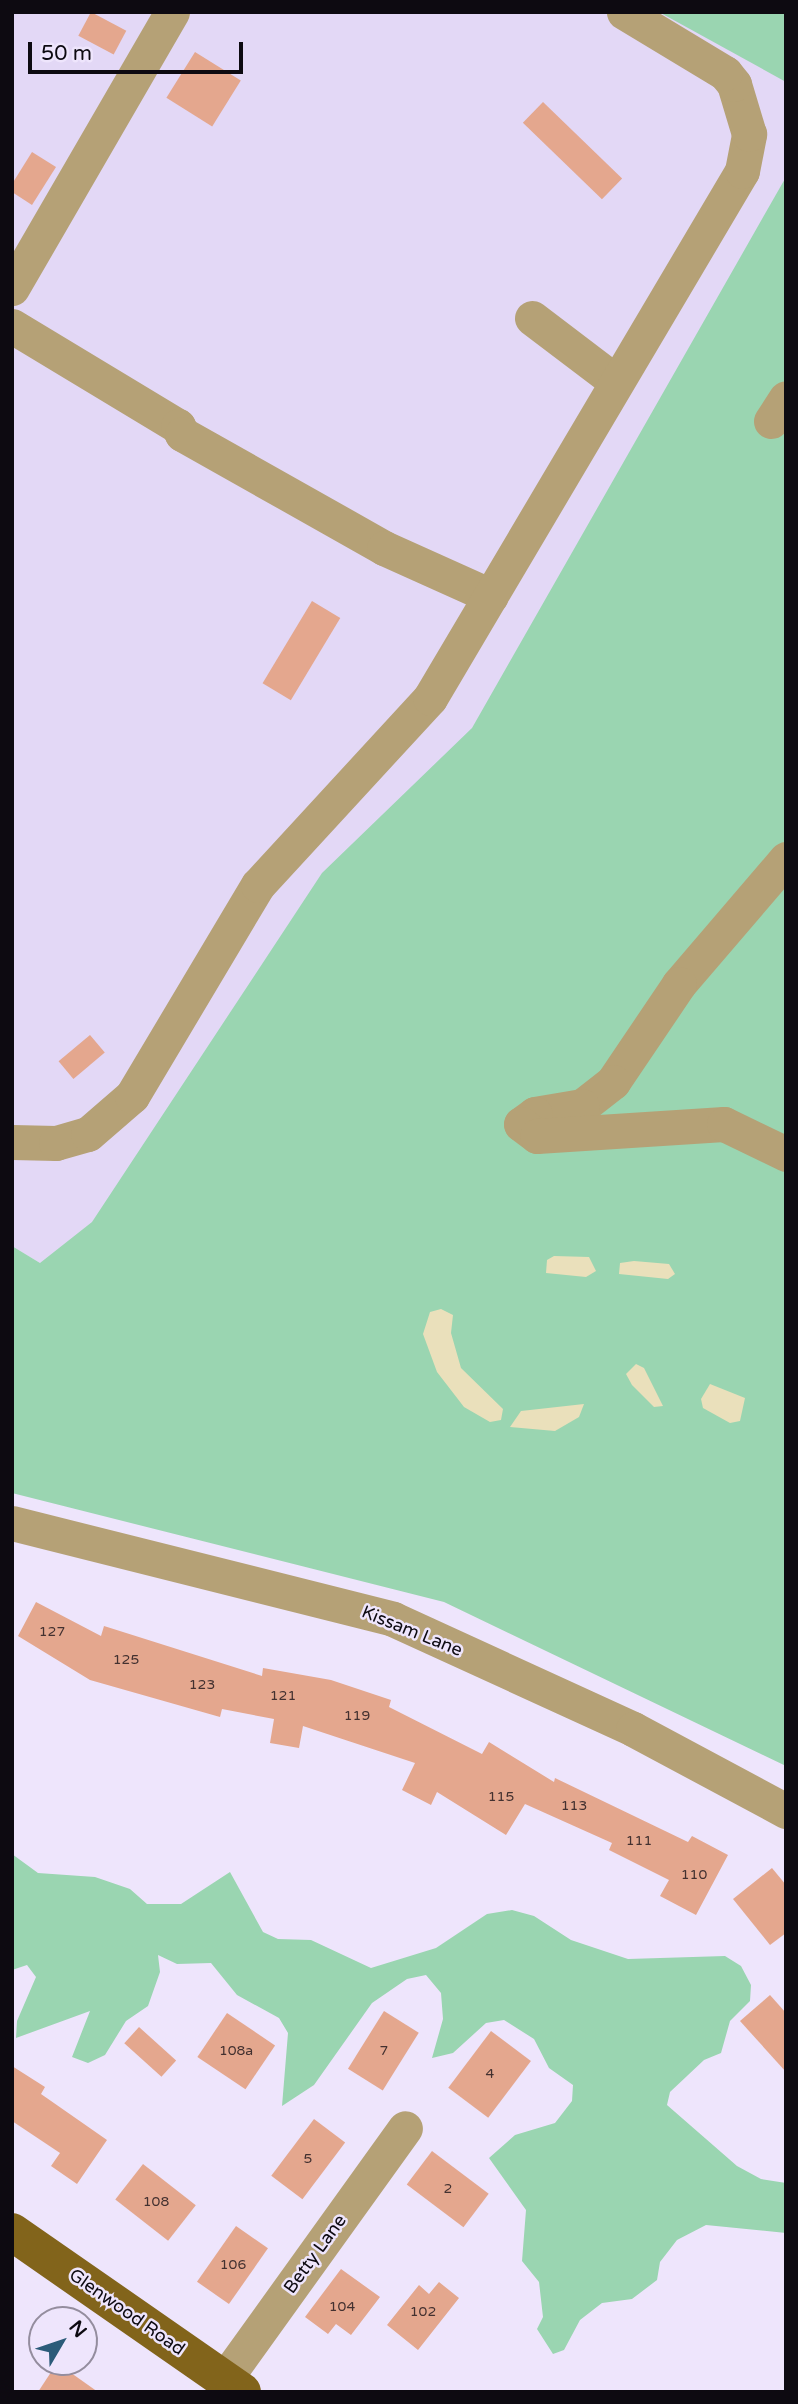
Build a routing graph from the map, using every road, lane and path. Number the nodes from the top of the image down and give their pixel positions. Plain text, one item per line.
1 (172, 12) edge
2 (624, 12) edge
3 (12, 288) edge
4 (532, 318) dead end
5 (12, 326) edge
6 (615, 381) junction
7 (491, 596) junction
8 (786, 859) edge
9 (12, 1142) edge
10 (786, 1154) edge
11 (12, 1523) edge
12 (786, 1811) edge
13 (405, 2128) dead end
14 (12, 2232) edge
15 (235, 2388) edge

1 - 3 street
2 - 6 street
4 - 6 street
5 - 7 street
6 - 7 street
7 - 9 street
8 - 10 street
11 - 12 street, Kissam Lane
13 - 15 street, Betty Lane
14 - 15 main road, Glenwood Road

